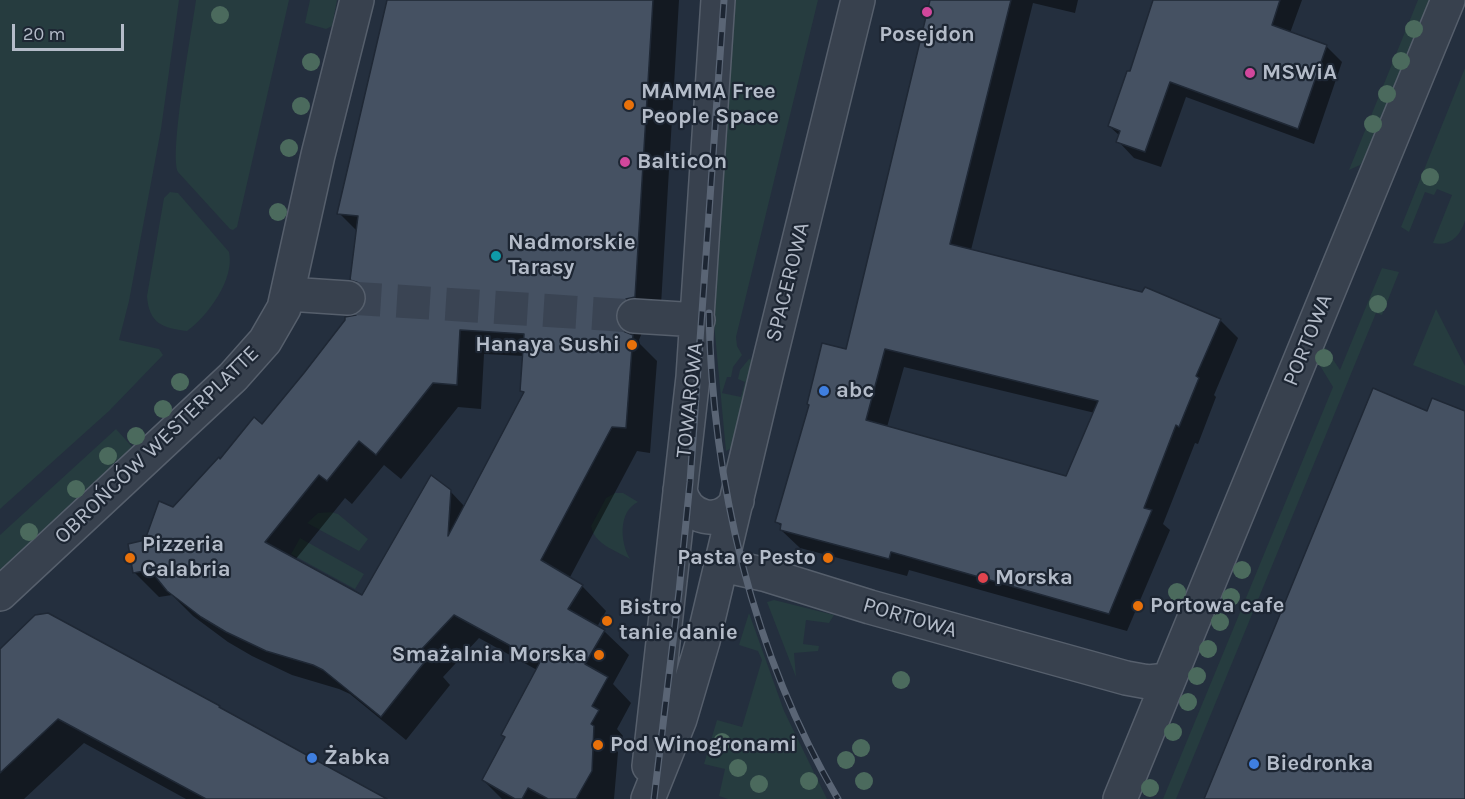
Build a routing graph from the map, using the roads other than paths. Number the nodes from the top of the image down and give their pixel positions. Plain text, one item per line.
1 (357, 0) edge
2 (718, 0) edge
3 (858, 0) edge
4 (1448, 0) edge
5 (288, 294) junction
6 (348, 298) tunnel mouth
7 (634, 316) tunnel mouth
8 (698, 320) junction
9 (680, 490) junction
10 (737, 501) junction
11 (722, 565) junction
12 (0, 594) edge
13 (1168, 680) junction
14 (647, 799) edge
15 (1120, 799) edge

1 - 5 street, OBROŃCÓW WESTERPLATTE
2 - 8 street, TOWAROWA
3 - 10 street, SPACEROWA
4 - 13 street, PORTOWA
5 - 6 street
5 - 12 street, OBROŃCÓW WESTERPLATTE
7 - 8 street
8 - 9 street, TOWAROWA
9 - 10 street
9 - 14 street, TOWAROWA
10 - 11 street, SPACEROWA
11 - 13 street, PORTOWA
11 - 14 street, TOWAROWA
13 - 15 street, PORTOWA

